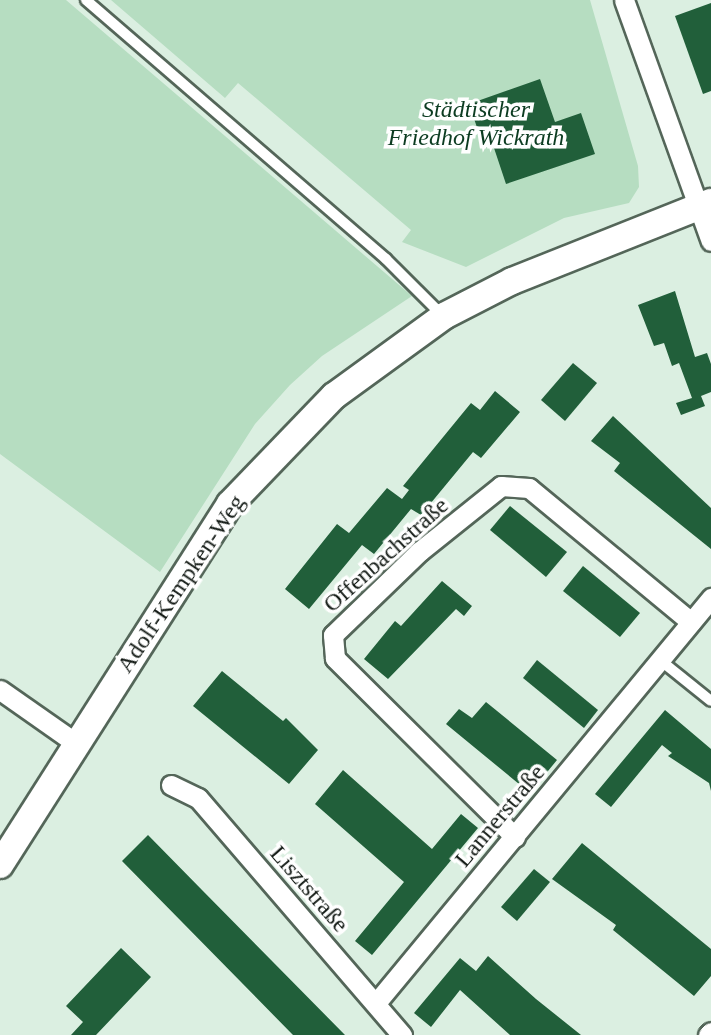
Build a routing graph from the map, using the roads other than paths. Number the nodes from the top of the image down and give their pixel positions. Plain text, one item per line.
1 (86, 0) edge
2 (624, 0) edge
3 (705, 204) edge
4 (711, 241) edge
5 (444, 316) junction
6 (711, 598) edge
7 (691, 622) junction
8 (660, 660) junction
9 (0, 690) edge
10 (711, 701) edge
11 (77, 744) junction
12 (171, 785) dead end
13 (515, 837) junction
14 (0, 865) edge
15 (376, 1003) junction
16 (402, 1035) edge

1 - 5 lane
2 - 3 street
3 - 4 street
3 - 5 main road, Adolf-Kempken-Weg
5 - 11 main road, Adolf-Kempken-Weg
6 - 7 street, Lannerstraße
7 - 8 street, Lannerstraße
7 - 13 street, Offenbachstraße
8 - 10 lane
8 - 13 street, Lannerstraße
9 - 11 street
11 - 14 main road, Adolf-Kempken-Weg
12 - 15 street, Lisztstraße
13 - 15 street, Lannerstraße
15 - 16 street, Lisztstraße

